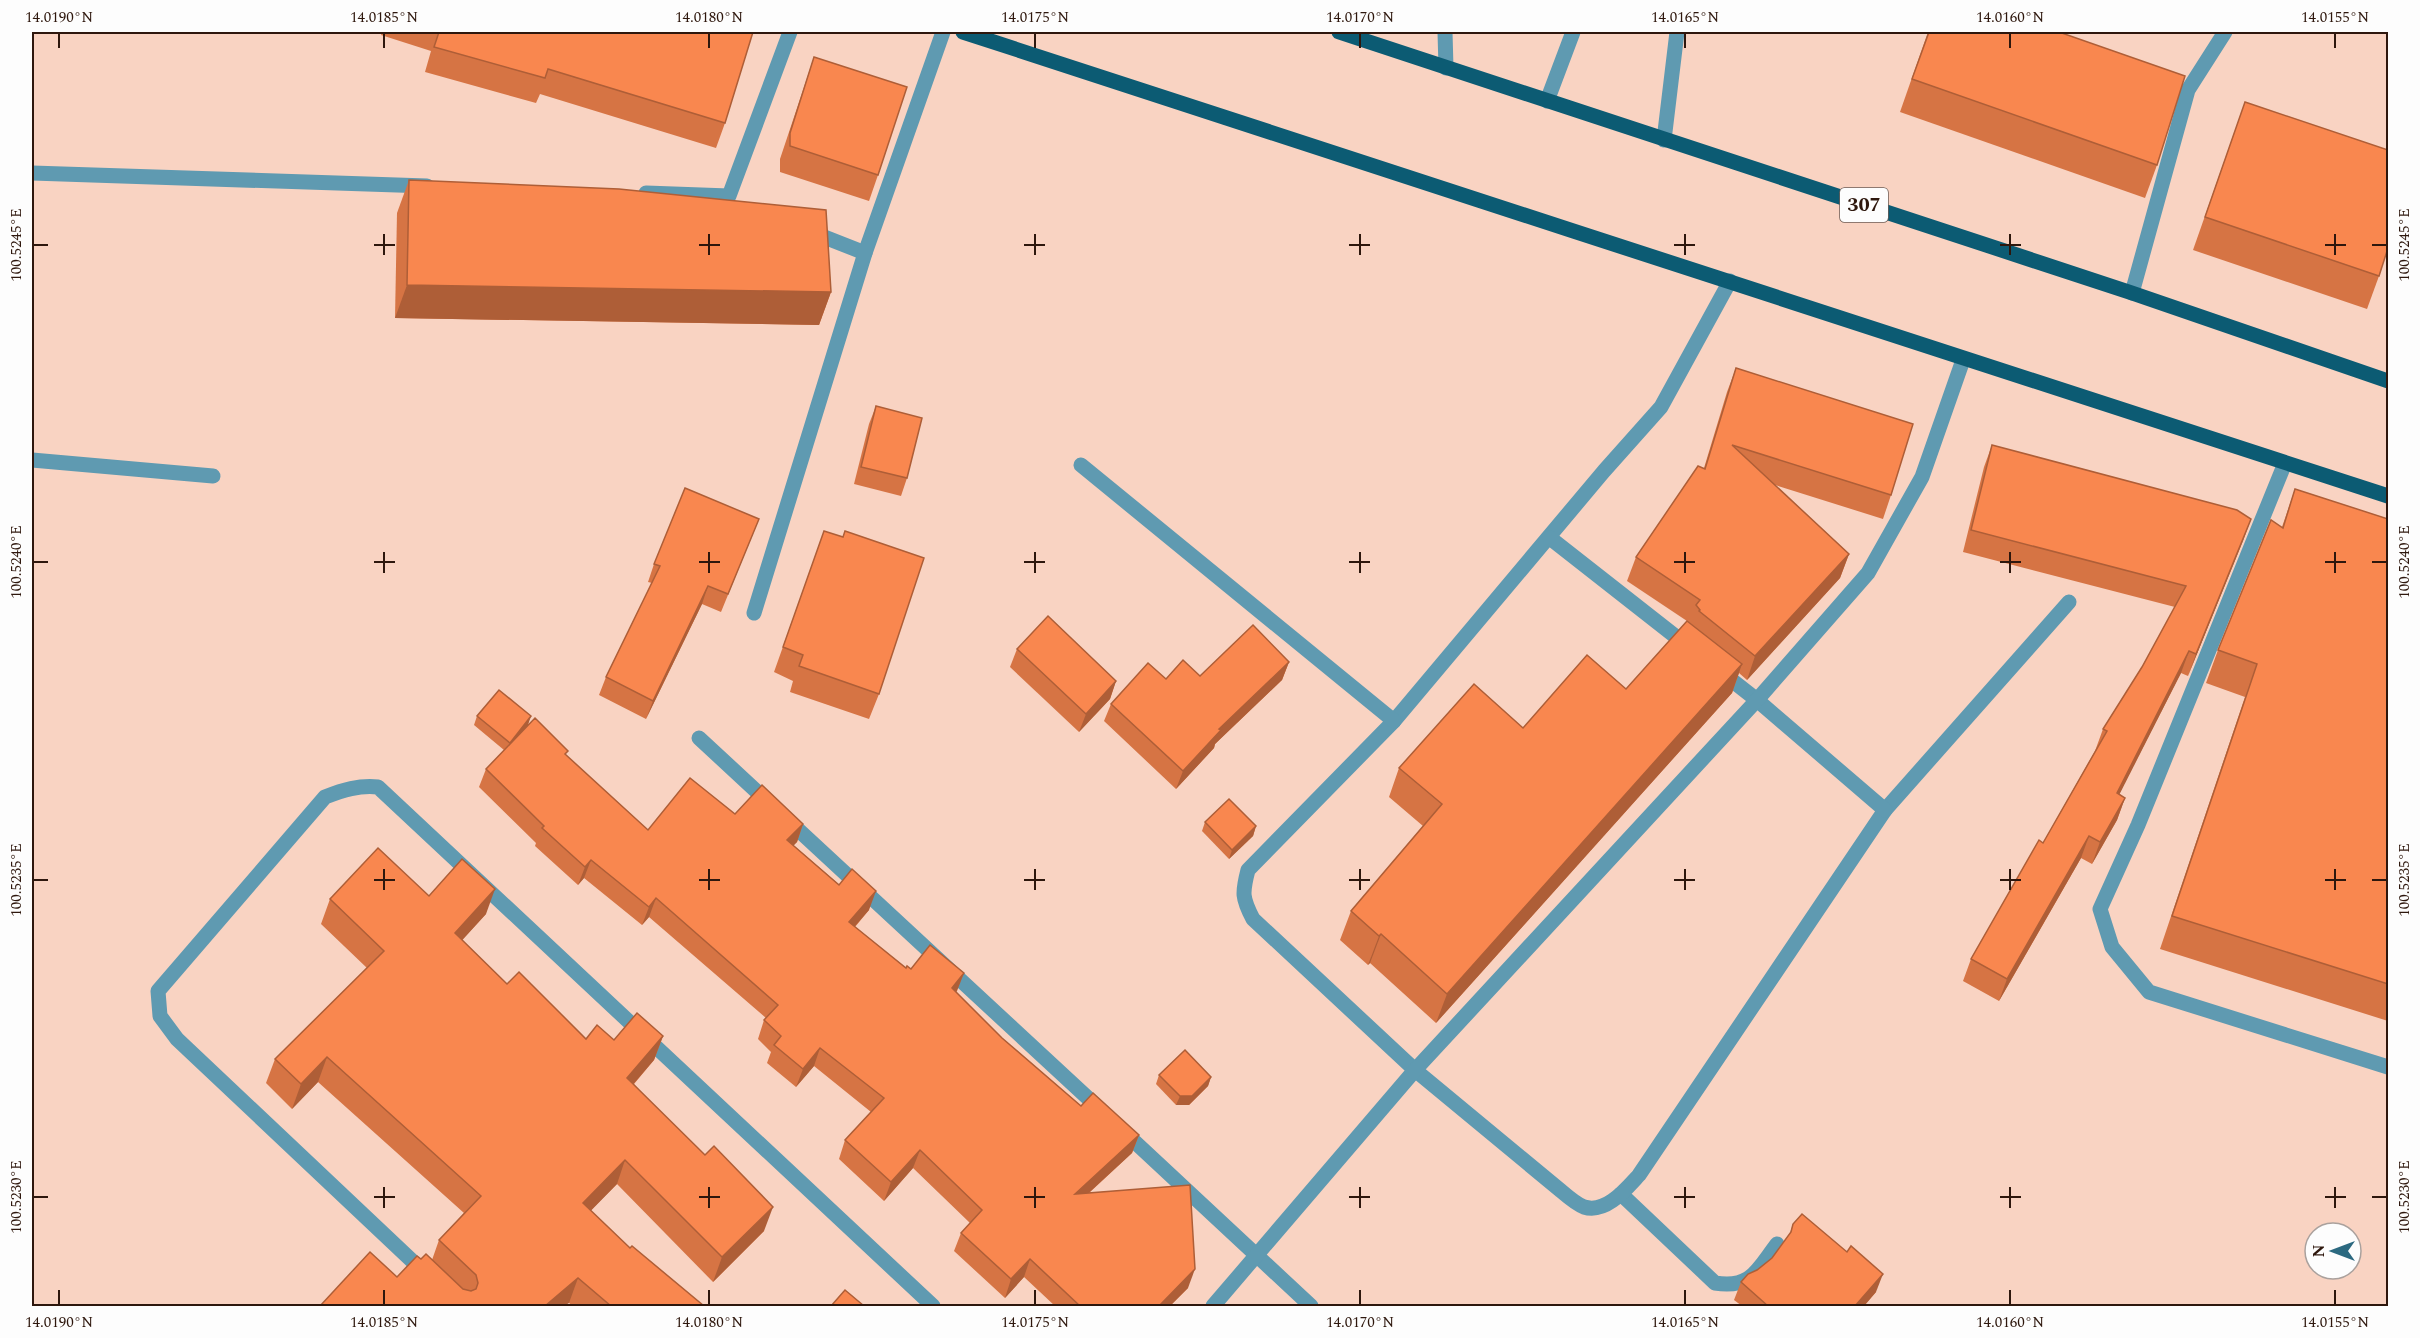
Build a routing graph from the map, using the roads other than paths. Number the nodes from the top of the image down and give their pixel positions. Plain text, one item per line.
1 (790, 32) edge
2 (944, 32) edge
3 (963, 32) edge
4 (1339, 32) edge
5 (1445, 32) edge
6 (1573, 32) edge
7 (1677, 32) edge
8 (2225, 32) edge
9 (1446, 68) junction
10 (1547, 101) junction
11 (1664, 140) junction
12 (32, 173) edge
13 (445, 187) edge
14 (634, 193) edge
15 (791, 223) edge
16 (866, 253) junction
17 (1730, 281) junction
18 (2132, 293) junction
19 (1963, 360) junction
20 (2388, 381) edge
21 (32, 460) edge
22 (2284, 463) junction
23 (1081, 465) dead end
24 (213, 476) dead end
25 (2388, 496) edge
26 (1550, 538) junction
27 (2069, 603) dead end
28 (754, 613) dead end
29 (1757, 700) junction
30 (1394, 721) junction
31 (699, 738) dead end
32 (1885, 810) junction
33 (2388, 1067) edge
34 (1415, 1070) junction
35 (1621, 1194) junction
36 (1777, 1244) dead end
37 (1257, 1255) junction
38 (435, 1282) edge
39 (933, 1306) edge
40 (1213, 1306) edge
41 (1311, 1306) edge

1 - 14 street
2 - 16 street
3 - 17 main road
4 - 9 main road, 307
5 - 9 street
6 - 10 street
7 - 11 street
8 - 18 street
9 - 10 main road, 307
10 - 11 main road, 307
11 - 18 main road, 307
12 - 13 street
15 - 16 street
16 - 28 street
17 - 19 main road
17 - 26 street
18 - 20 main road, 307
19 - 22 main road
19 - 29 street
21 - 24 street
22 - 25 main road
22 - 33 street
23 - 30 street
26 - 29 street
26 - 30 street
27 - 32 street
29 - 32 street
29 - 34 street
30 - 34 street
31 - 37 street
32 - 35 street
34 - 35 street
34 - 37 street
35 - 36 street
37 - 40 street
37 - 41 street
38 - 39 street

